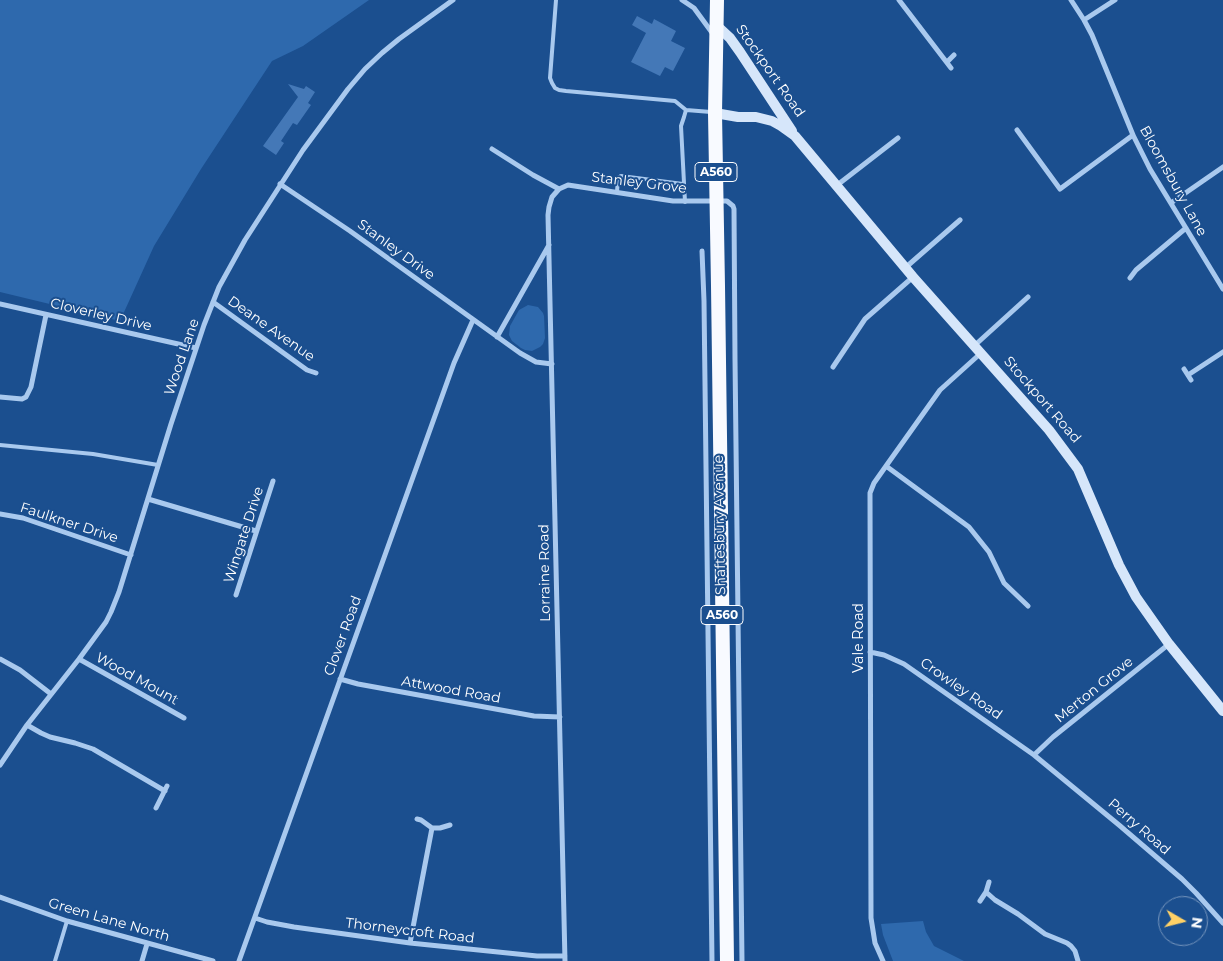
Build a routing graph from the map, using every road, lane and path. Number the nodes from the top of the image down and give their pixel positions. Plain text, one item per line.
1 (453, 0) edge
2 (556, 0) edge
3 (682, 0) edge
4 (717, 0) edge
5 (899, 0) edge
6 (1071, 0) edge
7 (1115, 0) edge
8 (1084, 20) junction
9 (716, 32) junction
10 (954, 55) dead end
11 (947, 62) junction
12 (951, 68) dead end
13 (686, 110) junction
14 (715, 113) junction
15 (1018, 130) dead end
16 (1133, 135) junction
17 (795, 136) junction
18 (898, 138) dead end
19 (492, 149) dead end
20 (1223, 167) edge
21 (280, 184) junction
22 (684, 184) junction
23 (836, 186) junction
24 (560, 189) junction
25 (617, 192) junction
26 (717, 200) junction
27 (685, 202) junction
28 (1171, 203) junction
29 (960, 220) dead end
30 (1186, 228) junction
31 (549, 244) junction
32 (734, 249) junction
33 (702, 250) dead end
34 (718, 254) junction
35 (702, 259) junction
36 (905, 268) junction
37 (912, 277) junction
38 (1130, 278) dead end
39 (704, 286) junction
40 (718, 286) junction
41 (1223, 289) edge
42 (1028, 297) dead end
43 (213, 302) junction
44 (0, 304) edge
45 (46, 314) junction
46 (474, 320) junction
47 (497, 337) junction
48 (196, 348) junction
49 (977, 350) junction
50 (1223, 352) edge
51 (552, 364) junction
52 (833, 367) dead end
53 (316, 373) dead end
54 (1188, 375) dead end
55 (0, 398) edge
56 (0, 445) edge
57 (158, 465) junction
58 (886, 466) junction
59 (273, 482) dead end
60 (148, 499) junction
61 (0, 514) edge
62 (256, 531) junction
63 (131, 555) junction
64 (236, 594) dead end
65 (1028, 606) dead end
66 (1169, 644) junction
67 (870, 652) junction
68 (0, 659) edge
69 (79, 659) junction
70 (340, 679) junction
71 (52, 694) junction
72 (1223, 711) edge
73 (560, 717) junction
74 (184, 718) dead end
75 (27, 725) junction
76 (1034, 755) junction
77 (0, 765) edge
78 (156, 808) dead end
79 (417, 819) dead end
80 (450, 825) dead end
81 (432, 828) junction
82 (989, 882) dead end
83 (986, 892) junction
84 (0, 897) edge
85 (980, 901) dead end
86 (255, 918) junction
87 (67, 921) junction
88 (1223, 923) edge
89 (410, 943) junction
90 (147, 944) junction
91 (742, 951) junction
92 (727, 956) edge
93 (565, 958) edge
94 (55, 961) edge
95 (142, 961) edge
96 (213, 961) edge
97 (239, 961) edge
98 (712, 961) edge
99 (742, 961) edge
100 (883, 961) edge
101 (1078, 961) edge

1 - 21 street, Wood Lane
2 - 13 lane
3 - 9 street
4 - 9 highway, Stockport Road / A560
5 - 11 street
6 - 8 street, Bloomsbury Lane
7 - 8 street
8 - 16 street, Bloomsbury Lane
9 - 14 highway, Stockport Road / A560
9 - 17 main road, Stockport Road
10 - 11 street
11 - 12 street
13 - 14 lane
13 - 22 lane
14 - 17 main road, Stockport Road
14 - 26 highway, Shaftesbury Avenue / A560
15 - 16 street
16 - 28 street, Bloomsbury Lane
17 - 23 main road, Stockport Road
18 - 23 street
19 - 24 street
20 - 28 street
21 - 43 street, Wood Lane
21 - 46 street, Stanley Drive
22 - 25 lane
22 - 27 lane
23 - 36 main road, Stockport Road
24 - 25 street, Stanley Grove
24 - 31 street, Lorraine Road
25 - 27 street, Stanley Grove
26 - 27 street, Stanley Grove
26 - 32 street, Shaftesbury Avenue
26 - 34 highway, Shaftesbury Avenue / A560
28 - 30 street, Bloomsbury Lane
29 - 36 street
30 - 38 street
30 - 41 street, Bloomsbury Lane
31 - 47 street
31 - 51 street, Lorraine Road
32 - 34 street
32 - 91 street, Shaftesbury Avenue
33 - 35 street, Shaftesbury Avenue
34 - 35 street
34 - 40 highway, Shaftesbury Avenue / A560
35 - 39 street, Shaftesbury Avenue
36 - 37 main road, Stockport Road
37 - 49 main road, Stockport Road
37 - 52 street
39 - 40 street
39 - 98 street, Shaftesbury Avenue
40 - 92 highway, Shaftesbury Avenue / A560
42 - 49 street, Vale Road
43 - 48 street, Wood Lane
43 - 53 street, Deane Avenue
44 - 45 street, Cloverley Drive
45 - 48 street, Cloverley Drive
45 - 55 street
46 - 47 street, Stanley Drive
46 - 70 street, Clover Road
47 - 51 street, Stanley Drive
48 - 57 street, Wood Lane
49 - 58 street, Vale Road
49 - 66 main road, Stockport Road
50 - 54 street
51 - 73 street, Lorraine Road
56 - 57 lane
57 - 60 street, Wood Lane
58 - 65 street
58 - 67 street, Vale Road
59 - 62 street, Wingate Drive
60 - 62 street
60 - 63 street, Wood Lane
61 - 63 street, Faulkner Drive
62 - 64 street, Wingate Drive
63 - 69 street, Wood Lane
66 - 72 main road, Stockport Road
66 - 76 street, Merton Grove
67 - 76 street, Crowley Road
67 - 100 street, Vale Road
68 - 71 street
69 - 71 street, Wood Lane
69 - 74 street, Wood Mount
70 - 73 street, Attwood Road
70 - 86 street, Clover Road
71 - 75 street, Wood Lane
73 - 93 street, Lorraine Road
75 - 77 street, Wood Lane
75 - 78 street
76 - 88 street, Perry Road
79 - 81 street
80 - 81 street
81 - 89 street
82 - 83 street
83 - 85 street
83 - 101 street
84 - 87 street, Green Lane North
86 - 89 street, Thorneycroft Road
86 - 97 street, Clover Road
87 - 90 street, Green Lane North
87 - 94 lane
89 - 93 street, Thorneycroft Road
90 - 95 street
90 - 96 street, Green Lane North
91 - 92 street, Shaftesbury Avenue
91 - 99 street, Shaftesbury Avenue

